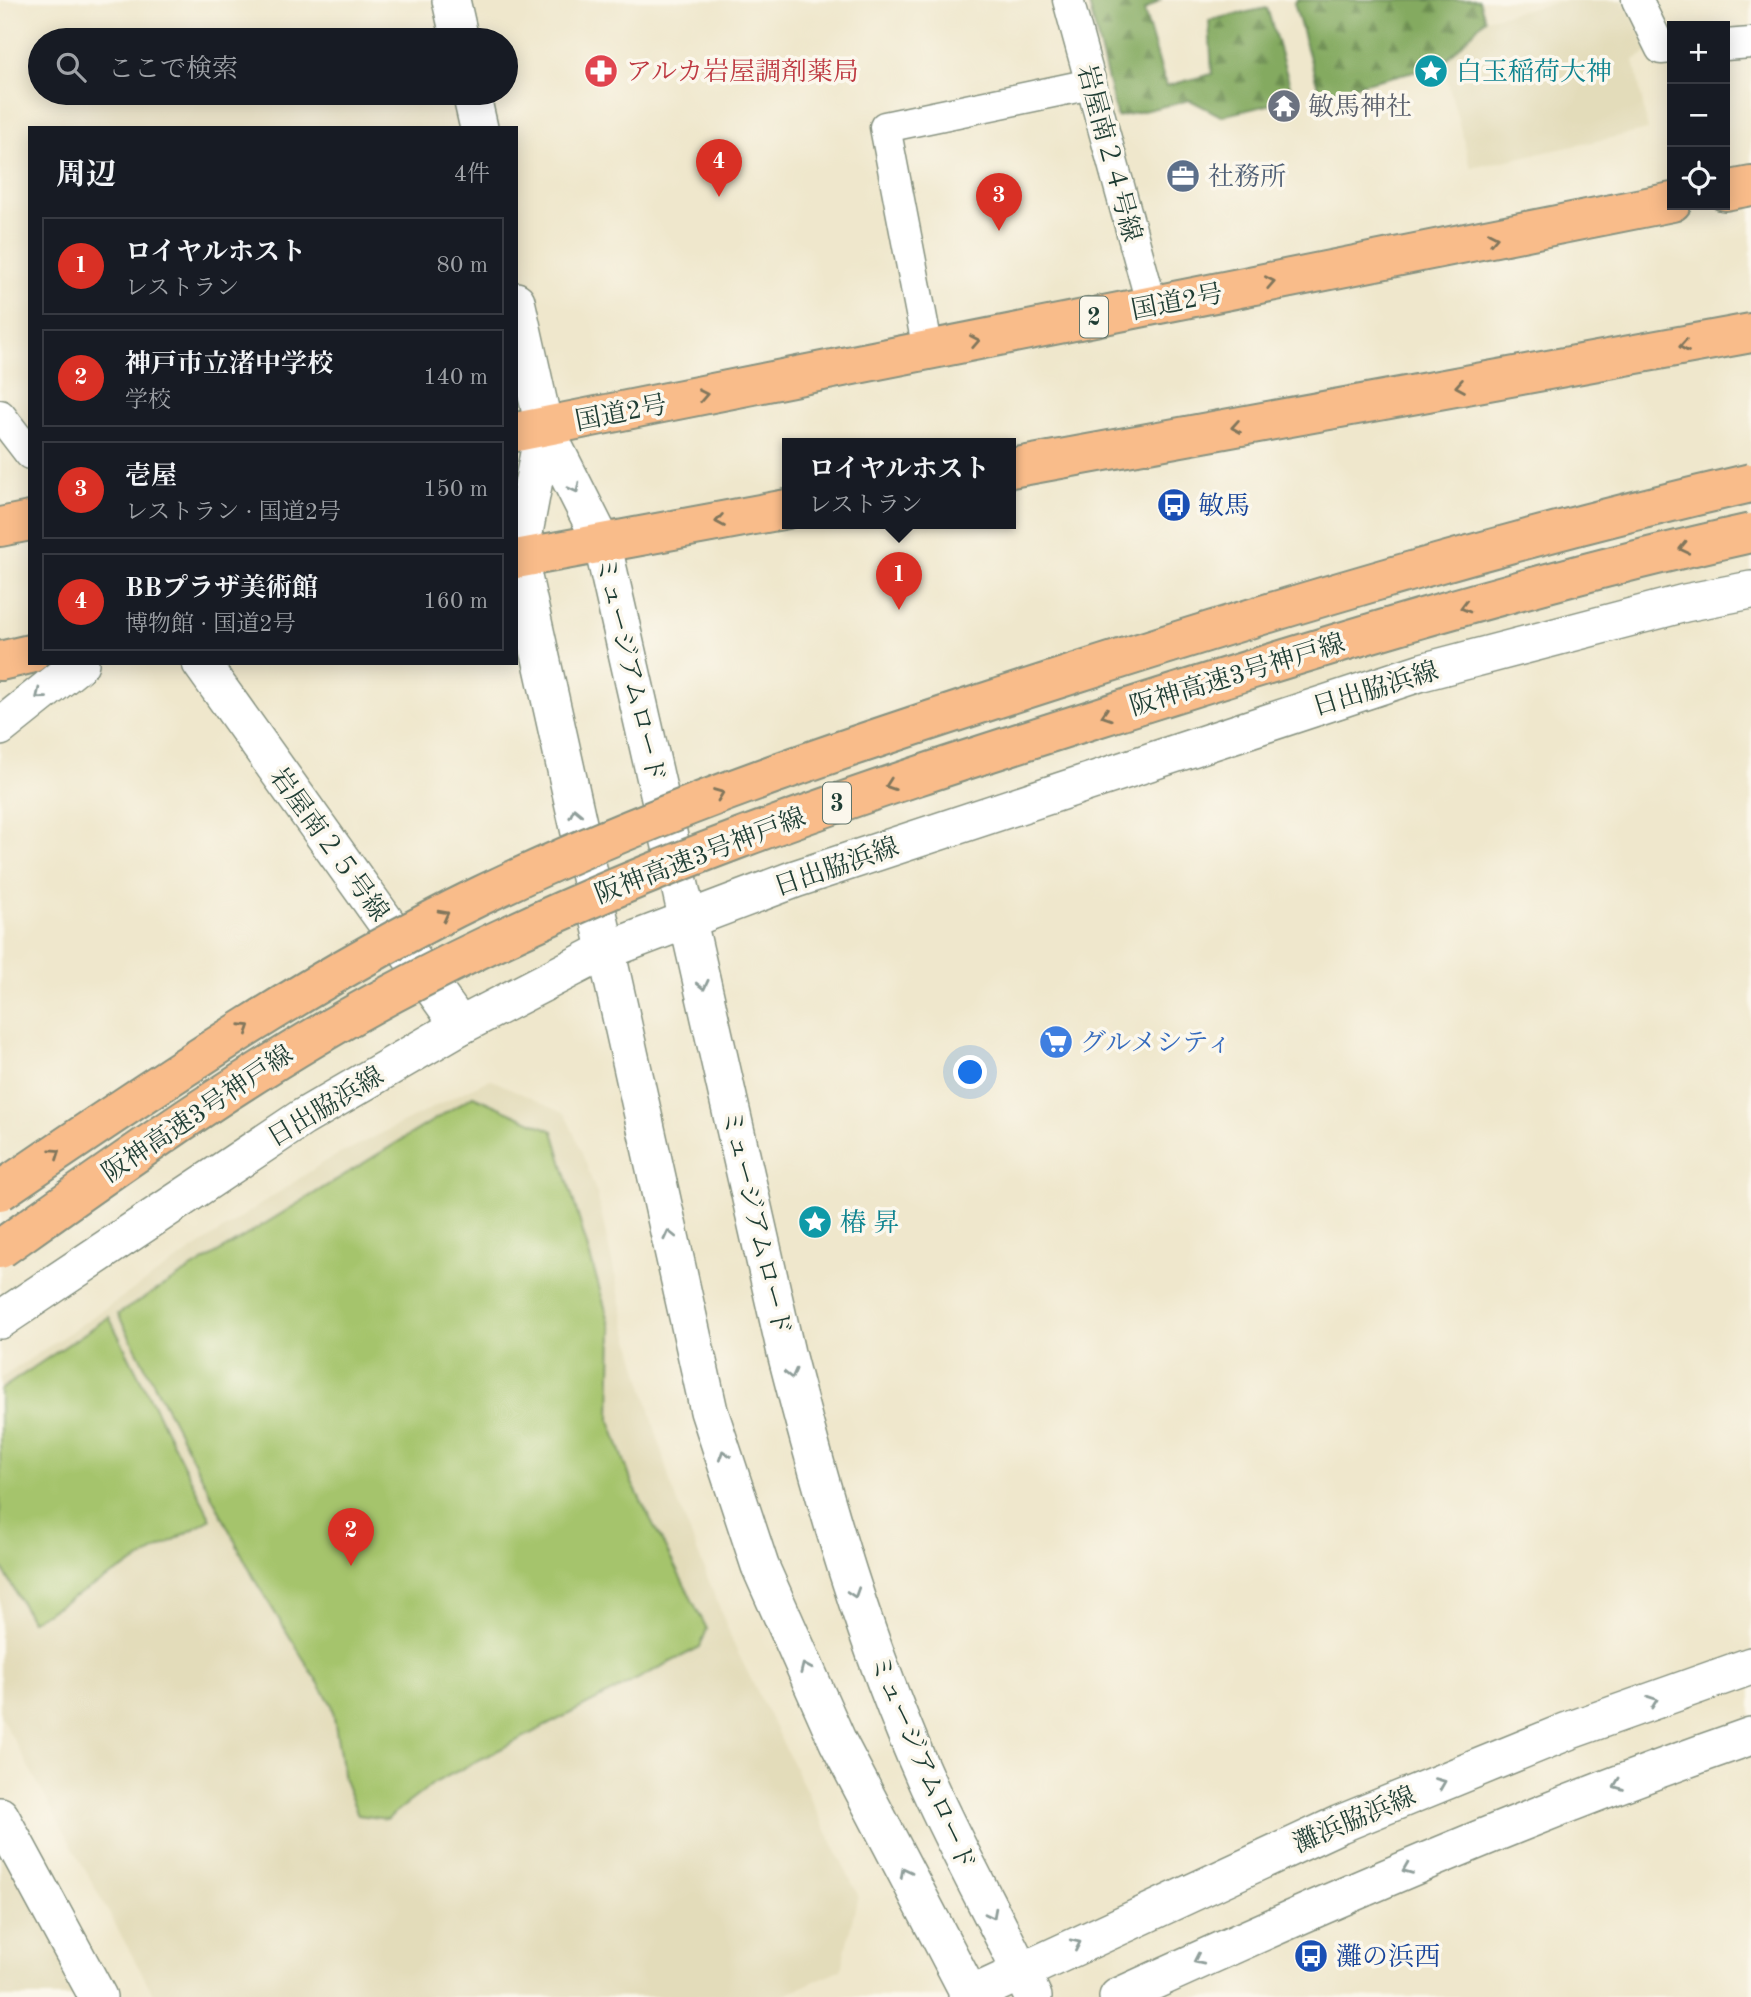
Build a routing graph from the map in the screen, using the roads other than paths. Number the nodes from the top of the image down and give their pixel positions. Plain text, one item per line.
1 (451, 0) edge
2 (1068, 0) edge
3 (1637, 0) edge
4 (457, 28) edge
5 (1751, 43) edge
6 (1730, 45) edge
7 (1667, 48) edge
8 (1091, 84) junction
9 (474, 105) edge
10 (479, 126) edge
11 (1751, 186) edge
12 (1730, 190) edge
13 (1667, 203) edge
14 (1152, 306) junction
15 (518, 319) edge
16 (1751, 334) edge
17 (928, 350) junction
18 (0, 415) edge
19 (530, 430) edge
20 (28, 451) edge
21 (1016, 467) edge
22 (1751, 483) edge
23 (782, 510) edge
24 (28, 521) edge
25 (0, 527) edge
26 (1751, 533) edge
27 (602, 542) junction
28 (518, 549) edge
29 (518, 559) edge
30 (518, 563) edge
31 (1751, 590) edge
32 (28, 654) edge
33 (0, 661) edge
34 (78, 665) edge
35 (202, 665) edge
36 (0, 727) edge
37 (688, 918) junction
38 (605, 951) junction
39 (460, 1026) junction
40 (0, 1191) edge
41 (0, 1249) edge
42 (0, 1320) edge
43 (1751, 1666) edge
44 (1751, 1736) edge
45 (0, 1816) edge
46 (1027, 1983) edge
47 (970, 1996) edge
48 (98, 1997) edge
49 (1118, 1997) edge

1 - 4 street
2 - 8 street, 岩屋南２４号線
3 - 7 street
5 - 6 street
8 - 14 street, 岩屋南２４号線
8 - 17 street
9 - 10 street
11 - 12 highway
14 -> 13 highway, 国道2号 / 2
17 -> 14 highway, 国道2号 / 2
15 - 19 street, ミュージアムロード
16 -> 21 highway
19 -> 17 highway, 国道2号 / 2
18 - 20 street
19 -> 27 street, ミュージアムロード
19 - 28 street, ミュージアムロード
40 -> 22 highway, 阪神高速3号神戸線 / 3, bridge
23 -> 27 highway
24 - 25 highway
26 -> 41 highway, 阪神高速3号神戸線 / 3, bridge
27 - 29 highway
27 - 37 street, ミュージアムロード
38 -> 30 street, ミュージアムロード
31 - 37 street, 日出脇浜線
32 - 33 highway
34 -> 36 street
35 - 39 street, 岩屋南２５号線
37 - 38 street, 日出脇浜線
37 -> 46 street, ミュージアムロード
38 - 39 street, 日出脇浜線
47 -> 38 street, ミュージアムロード
39 - 42 street, 日出脇浜線
46 -> 43 street, 灘浜脇浜線
44 -> 49 street
45 - 48 street
46 - 47 street, 灘浜脇浜線

